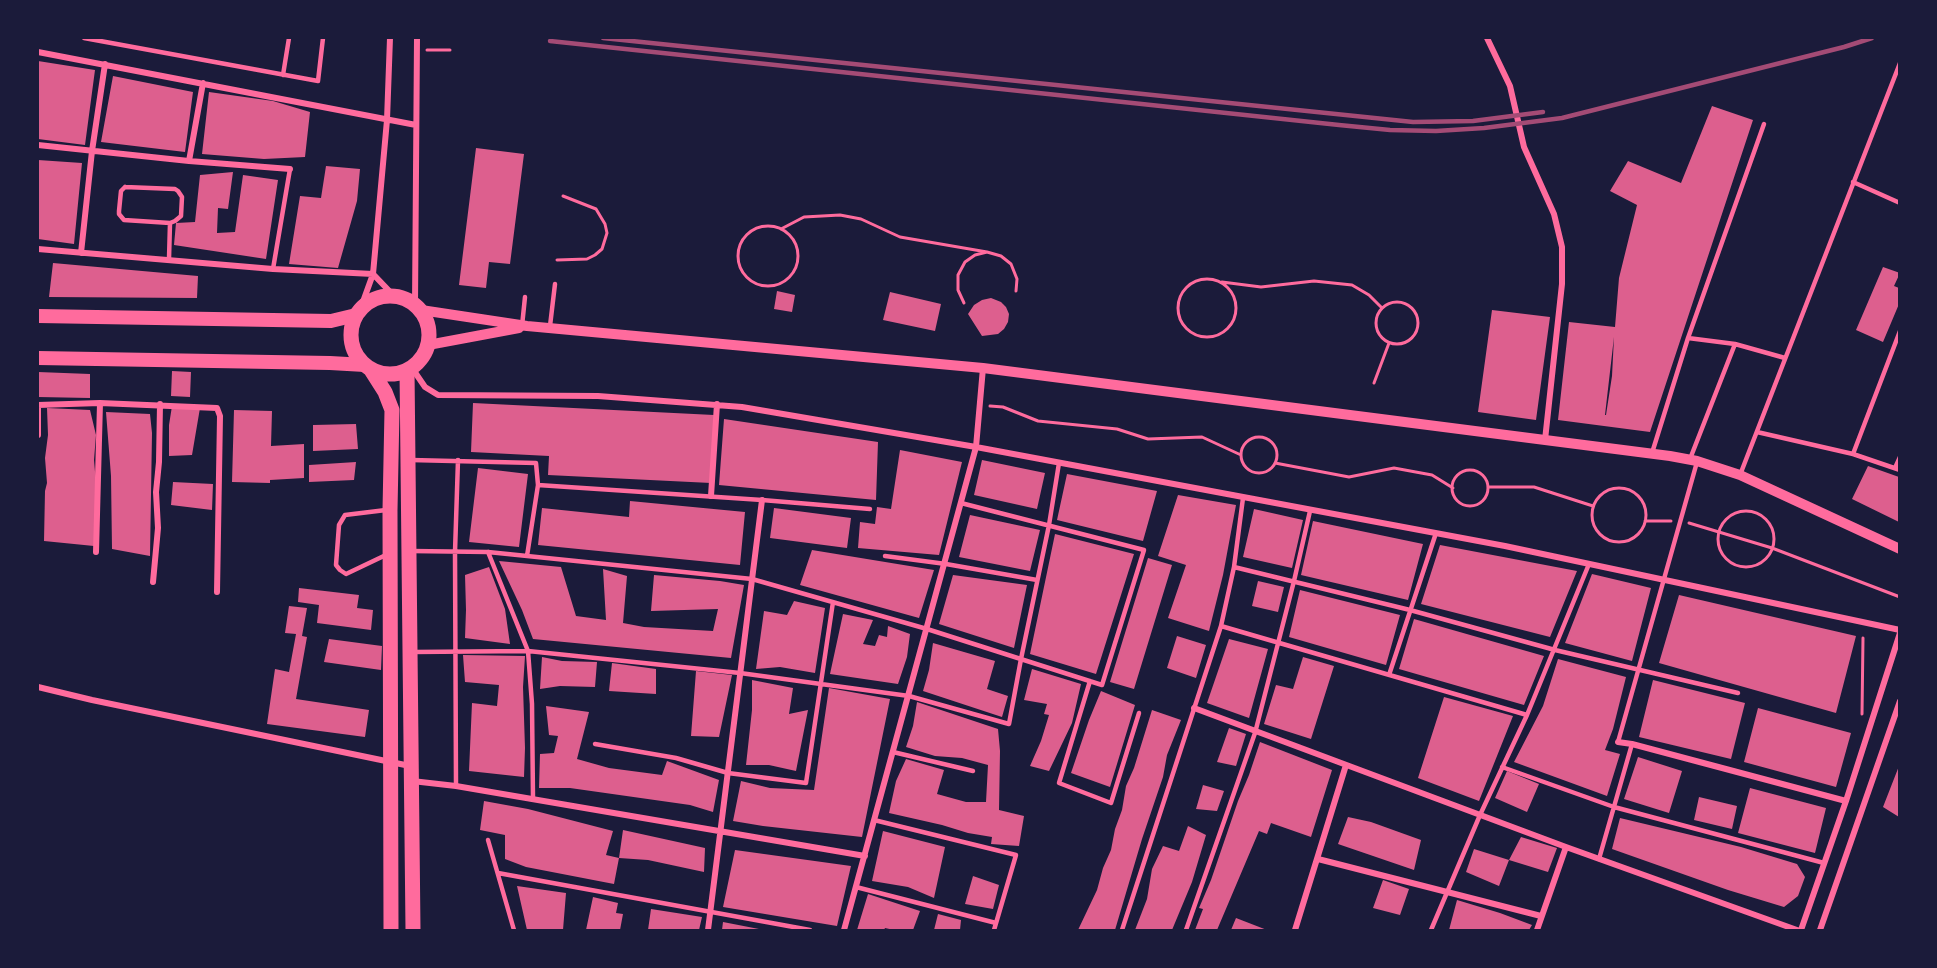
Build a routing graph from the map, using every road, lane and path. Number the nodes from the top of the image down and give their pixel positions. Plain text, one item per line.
1 (84, 38) edge
2 (289, 38) edge
3 (323, 38) edge
4 (390, 38) edge
5 (417, 38) edge
6 (1487, 38) edge
7 (416, 50) junction
8 (450, 50) dead end
9 (38, 51) edge
10 (1899, 63) edge
11 (105, 64) junction
12 (283, 75) junction
13 (202, 83) junction
14 (387, 120) junction
15 (1764, 124) dead end
16 (416, 125) junction
17 (38, 145) edge
18 (92, 151) junction
19 (189, 161) junction
20 (290, 169) joint
21 (1853, 182) junction
22 (563, 196) dead end
23 (1899, 203) edge
24 (170, 223) junction
25 (781, 229) junction
26 (38, 249) edge
27 (987, 252) junction
28 (81, 253) junction
29 (169, 259) junction
30 (557, 260) dead end
31 (273, 268) junction
32 (373, 274) junction
33 (1220, 282) junction
34 (555, 284) dead end
35 (1016, 291) dead end
36 (394, 296) junction
37 (525, 297) dead end
38 (964, 303) dead end
39 (418, 308) junction
40 (1382, 308) junction
41 (358, 313) junction
42 (38, 316) edge
43 (525, 326) junction
44 (550, 328) junction
45 (1899, 331) edge
46 (1688, 338) junction
47 (1390, 342) junction
48 (1735, 344) junction
49 (428, 345) junction
50 (38, 358) edge
51 (1785, 358) junction
52 (368, 368) junction
53 (983, 368) junction
54 (410, 369) junction
55 (1374, 383) dead end
56 (100, 403) junction
57 (160, 404) junction
58 (717, 404) junction
59 (38, 405) edge
60 (980, 406) junction
61 (1757, 432) junction
62 (38, 435) edge
63 (1545, 440) junction
64 (976, 447) junction
65 (1652, 453) junction
66 (1853, 454) junction
67 (1241, 455) junction
68 (1899, 457) edge
69 (409, 460) junction
70 (458, 460) junction
71 (1694, 460) junction
72 (1059, 463) junction
73 (1275, 463) junction
74 (1897, 469) edge
75 (1740, 475) junction
76 (538, 485) junction
77 (1488, 487) junction
78 (1453, 488) junction
79 (711, 496) junction
80 (1243, 498) junction
81 (762, 500) junction
82 (961, 503) junction
83 (1593, 506) junction
84 (870, 509) dead end
85 (390, 510) junction
86 (410, 510) junction
87 (1310, 511) junction
88 (1645, 521) junction
89 (1681, 521) junction
90 (1049, 525) junction
91 (1719, 531) junction
92 (1436, 533) junction
93 (1772, 548) junction
94 (1899, 549) edge
95 (410, 551) junction
96 (96, 552) dead end
97 (391, 552) junction
98 (455, 552) junction
99 (488, 552) junction
100 (527, 556) junction
101 (885, 556) dead end
102 (946, 564) junction
103 (1589, 564) junction
104 (1234, 567) junction
105 (752, 579) junction
106 (1037, 580) junction
107 (1664, 580) junction
108 (1294, 581) junction
109 (153, 582) dead end
110 (217, 592) dead end
111 (1899, 597) edge
112 (833, 602) junction
113 (1410, 610) junction
114 (1221, 626) junction
115 (927, 629) junction
116 (1899, 631) edge
117 (1863, 638) dead end
118 (1279, 643) junction
119 (1555, 650) junction
120 (455, 651) junction
121 (528, 651) junction
122 (410, 652) junction
123 (1021, 659) junction
124 (1639, 670) junction
125 (740, 673) junction
126 (1389, 675) junction
127 (1090, 681) junction
128 (819, 683) junction
129 (38, 687) edge
130 (1738, 693) dead end
131 (909, 696) junction
132 (1899, 701) edge
133 (1194, 708) junction
134 (1139, 713) dead end
135 (1527, 715) junction
136 (1897, 715) edge
137 (1869, 726) junction
138 (1255, 732) junction
139 (1618, 742) joint
140 (595, 744) dead end
141 (1632, 744) junction
142 (893, 752) junction
143 (391, 762) junction
144 (1346, 765) junction
145 (1503, 767) junction
146 (973, 771) dead end
147 (728, 773) junction
148 (411, 774) junction
149 (456, 786) junction
150 (533, 799) junction
151 (1846, 801) junction
152 (1614, 807) junction
153 (1480, 815) junction
154 (874, 820) junction
155 (720, 832) junction
156 (488, 840) dead end
157 (1566, 847) junction
158 (865, 855) junction
159 (1318, 859) junction
160 (1599, 859) junction
161 (1824, 863) junction
162 (498, 873) junction
163 (856, 887) junction
164 (1447, 892) junction
165 (710, 912) junction
166 (1541, 916) junction
167 (996, 923) junction
168 (392, 930) edge
169 (414, 930) edge
170 (514, 930) edge
171 (708, 930) edge
172 (810, 930) edge
173 (844, 930) edge
174 (994, 930) edge
175 (1122, 930) edge
176 (1186, 930) edge
177 (1295, 930) edge
178 (1431, 930) edge
179 (1537, 930) edge
180 (1799, 930) edge
181 (1820, 930) edge

1 - 12 lane
2 - 12 lane
3 - 12 lane
4 - 14 street
5 - 7 street
6 - 63 street
7 - 8 path
7 - 16 street
9 - 11 street
10 - 21 lane
11 - 13 street
11 - 18 street
13 - 14 street
13 - 19 street
14 - 16 street
14 - 32 street
15 - 46 lane
16 - 39 street
17 - 18 street
18 - 19 street
18 - 28 street
19 - 20 street
20 - 31 lane
21 - 23 lane
21 - 51 lane
22 - 30 path
24 - 24 lane
24 - 29 lane
25 - 25 path
25 - 27 path
26 - 28 street
27 - 35 path
27 - 38 path
28 - 29 street
29 - 31 street
31 - 32 street
32 - 36 street
32 - 41 street
33 - 33 path
33 - 40 path
34 - 44 lane
36 - 39 highway
36 - 41 highway
37 - 43 lane
39 - 43 street
39 - 49 highway
40 - 47 path
40 - 47 path
41 - 42 main road
41 - 52 highway
43 - 44 street
43 - 49 street
44 - 53 street
45 - 66 lane
46 - 48 lane
46 - 65 lane
47 - 55 path
48 - 51 lane
48 - 71 lane
49 - 54 highway
50 - 52 main road
51 - 61 lane
52 - 54 highway
52 - 85 highway
53 - 60 street
53 - 63 street
54 - 58 street
54 - 69 highway
56 - 57 street
56 - 59 street
56 - 96 street
57 - 109 street
57 - 110 street
58 - 64 street
58 - 79 street
59 - 62 street
60 - 64 street
60 - 67 path
61 - 66 lane
61 - 75 lane
63 - 65 street
64 - 72 street
64 - 82 street
65 - 71 street
66 - 74 lane
67 - 73 path
67 - 73 path
68 - 74 lane
69 - 70 lane
69 - 86 highway
70 - 76 lane
70 - 98 lane
71 - 75 street
71 - 89 lane
72 - 80 street
72 - 90 lane
73 - 78 path
75 - 94 street
76 - 79 lane
76 - 100 lane
77 - 78 path
77 - 78 path
77 - 83 path
79 - 81 lane
80 - 87 street
80 - 104 lane
81 - 84 lane
81 - 105 street
82 - 90 lane
82 - 102 street
83 - 88 path
83 - 88 path
85 - 86 highway
85 - 97 highway
85 - 97 lane
86 - 95 highway
87 - 92 street
87 - 108 lane
88 - 89 path
89 - 91 path
89 - 107 lane
90 - 106 lane
90 - 127 lane
91 - 93 path
91 - 93 path
91 - 93 path
92 - 103 street
92 - 113 lane
93 - 111 path
95 - 97 highway
95 - 98 lane
95 - 122 highway
97 - 143 highway
98 - 99 lane
98 - 120 lane
99 - 100 lane
99 - 121 lane
100 - 105 lane
101 - 102 lane
102 - 106 lane
102 - 115 street
103 - 107 street
103 - 119 lane
104 - 108 lane
104 - 114 lane
105 - 112 lane
105 - 125 street
106 - 123 lane
107 - 116 street
107 - 124 lane
108 - 113 lane
108 - 118 lane
112 - 115 lane
112 - 128 lane
113 - 119 lane
113 - 126 lane
114 - 118 lane
114 - 133 lane
115 - 123 lane
115 - 131 street
116 - 137 street
117 - 137 path
118 - 126 lane
118 - 138 lane
119 - 124 lane
119 - 135 lane
120 - 121 lane
120 - 122 lane
120 - 149 lane
121 - 125 lane
121 - 150 lane
122 - 148 highway
123 - 127 lane
123 - 131 lane
124 - 130 lane
124 - 139 lane
125 - 128 lane
125 - 147 street
126 - 135 lane
127 - 134 lane
128 - 131 lane
128 - 147 lane
129 - 143 street
131 - 142 street
132 - 136 street
133 - 138 street
133 - 175 lane
135 - 145 lane
136 - 181 street
137 - 151 street
138 - 144 street
138 - 176 lane
139 - 141 street
140 - 147 lane
141 - 151 street
141 - 152 lane
142 - 146 lane
142 - 154 street
143 - 148 street
143 - 168 highway
144 - 153 street
144 - 159 street
145 - 152 lane
145 - 153 lane
147 - 155 street
148 - 149 street
148 - 169 highway
149 - 150 street
150 - 155 street
151 - 161 street
152 - 160 lane
152 - 161 lane
153 - 157 street
153 - 164 lane
154 - 158 street
154 - 167 lane
155 - 158 street
155 - 165 street
156 - 162 lane
157 - 160 street
157 - 166 street
158 - 163 street
159 - 164 street
159 - 177 street
160 - 180 street
161 - 180 street
162 - 165 lane
162 - 170 lane
163 - 167 lane
163 - 173 street
164 - 166 street
164 - 178 lane
165 - 171 street
165 - 172 lane
166 - 179 street
167 - 174 lane

